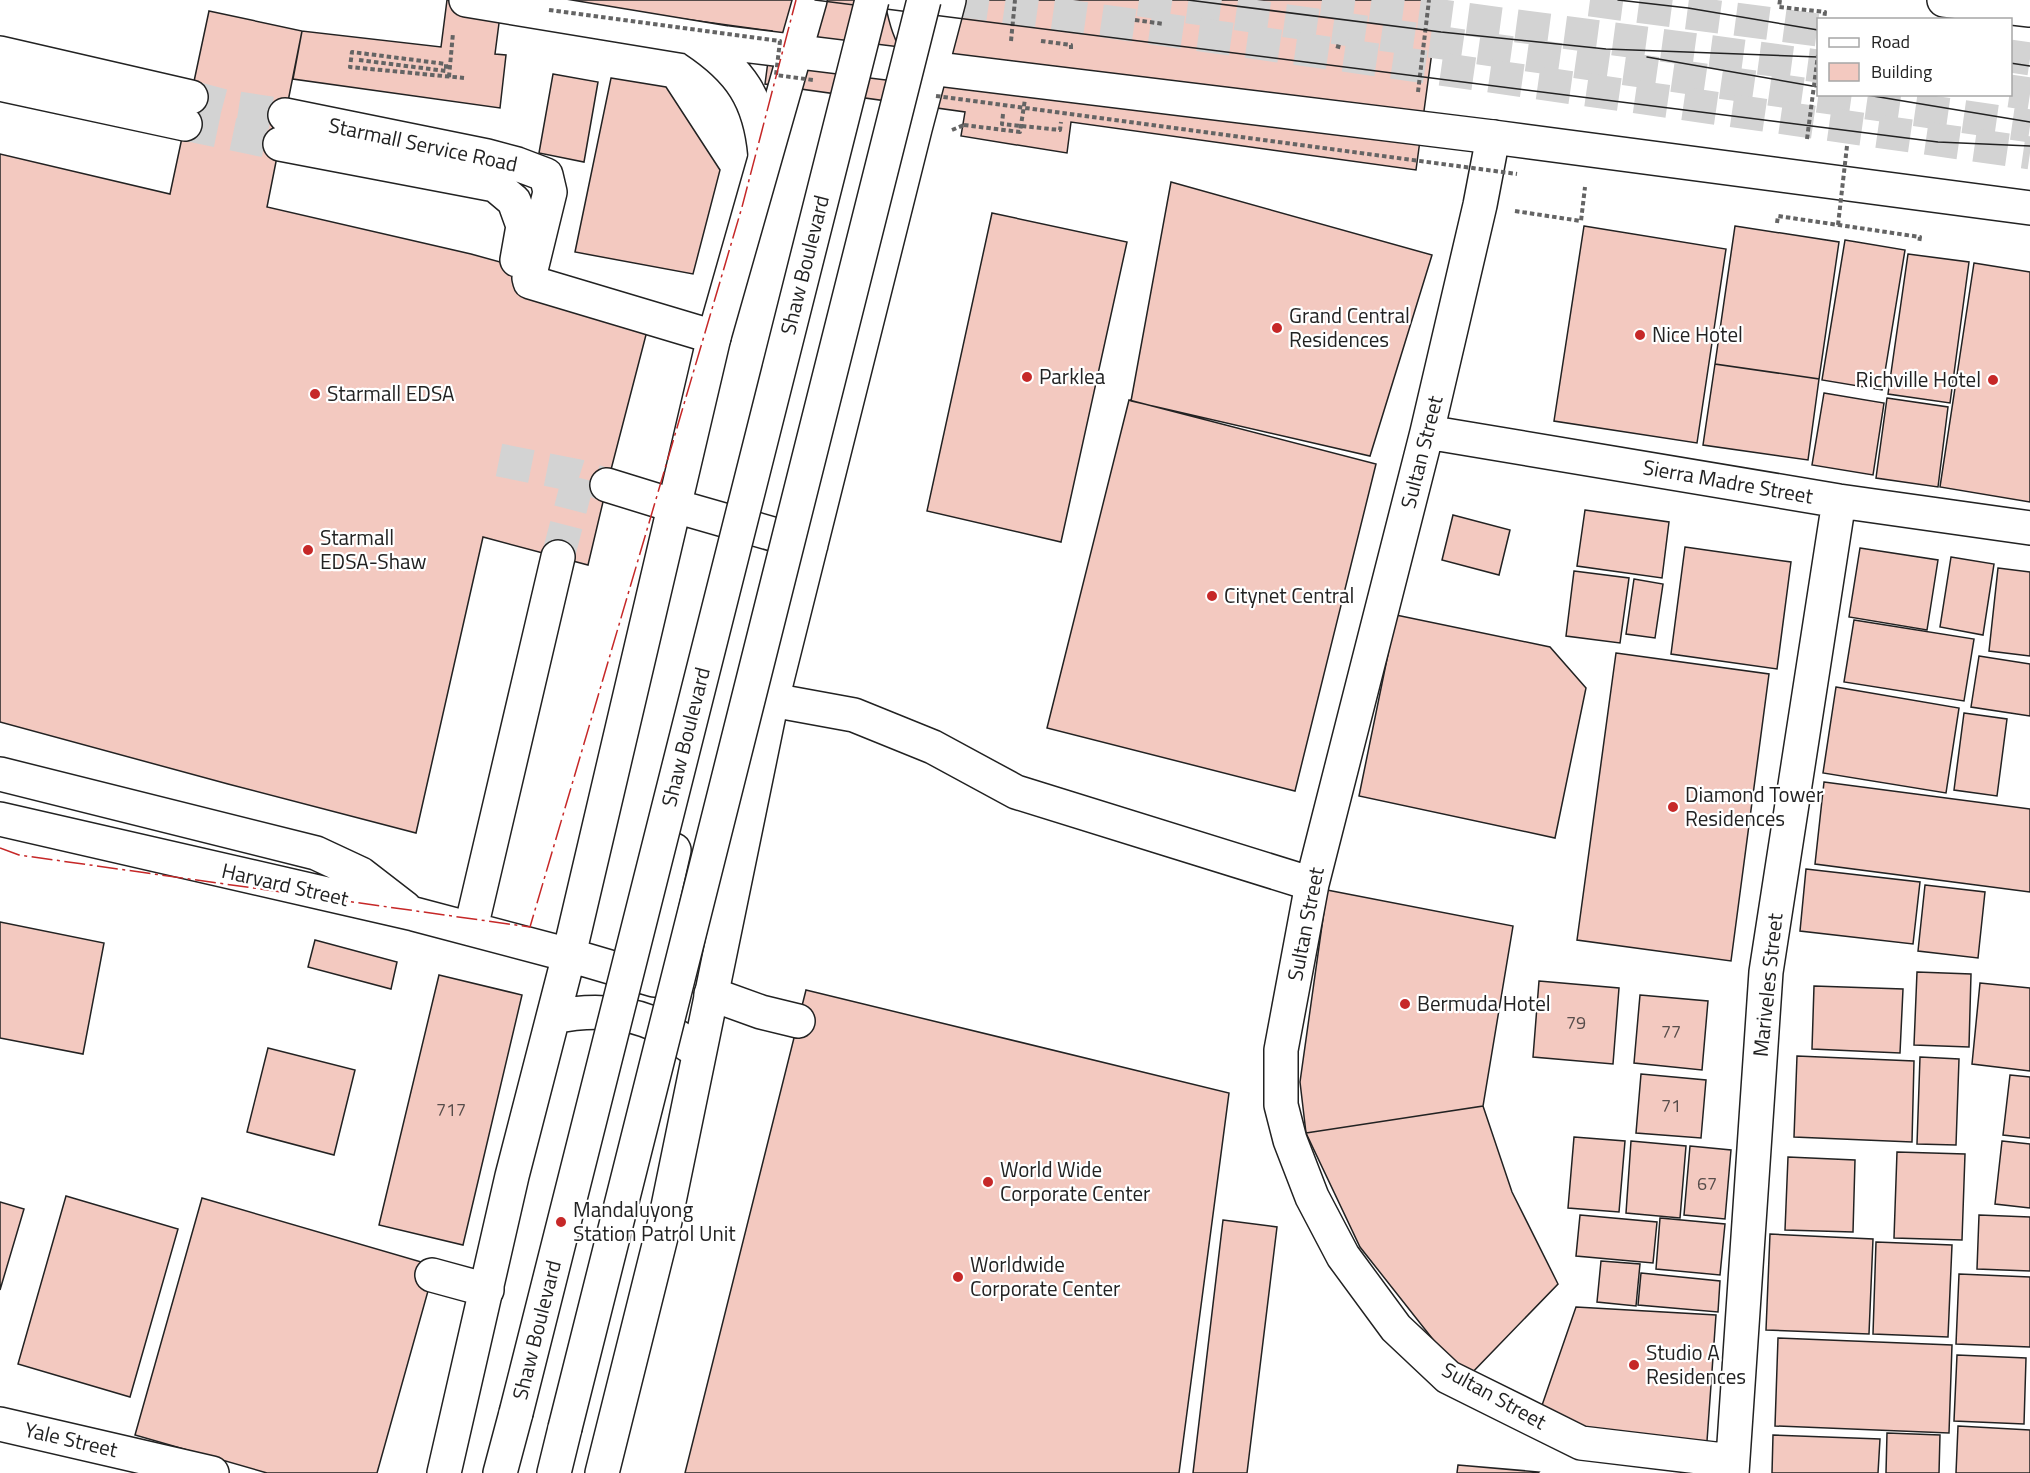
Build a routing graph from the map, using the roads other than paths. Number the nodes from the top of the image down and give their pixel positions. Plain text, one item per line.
1 (466, 0) edge
2 (810, 0) edge
3 (872, 0) edge
4 (880, 0) edge
5 (902, 0) edge
6 (924, 0) edge
7 (950, 0) edge
8 (1944, 0) edge
9 (2030, 10) edge
10 (694, 39) junction
11 (796, 51) junction
12 (0, 53) edge
13 (870, 60) junction
14 (931, 82) junction
15 (0, 84) edge
16 (282, 130) tunnel mouth
17 (1493, 137) junction
18 (765, 154) junction
19 (2030, 207) edge
20 (714, 337) junction
21 (1427, 432) junction
22 (607, 485) tunnel mouth
23 (1839, 501) junction
24 (675, 506) junction
25 (749, 526) junction
26 (2030, 528) edge
27 (811, 544) junction
28 (558, 557) tunnel mouth
29 (772, 700) junction
30 (0, 774) edge
31 (0, 819) edge
32 (1312, 885) junction
33 (414, 914) junction
34 (471, 928) junction
35 (569, 955) junction
36 (645, 977) junction
37 (711, 994) junction
38 (553, 1017) junction
39 (637, 1017) junction
40 (798, 1021) dead end
41 (698, 1054) junction
42 (432, 1275) dead end
43 (487, 1290) junction
44 (0, 1424) edge
45 (1732, 1467) edge
46 (212, 1473) edge
47 (444, 1473) edge
48 (500, 1473) edge
49 (554, 1473) edge
50 (602, 1473) edge

1 - 10 main road
2 - 11 main road
3 - 48 main road, Shaw Boulevard, bridge
4 - 13 main road
5 - 14 main road
6 - 49 main road, bridge
7 - 14 main road
8 - 9 main road
10 - 11 main road
10 - 18 main road
11 - 13 main road
11 - 18 main road
12 - 15 main road
13 - 14 main road
13 - 25 main road
14 - 17 main road
14 - 27 main road
16 - 20 main road, Starmall Service Road
17 - 19 main road
17 - 21 main road, Sultan Street
18 - 20 main road
20 - 24 main road
21 - 23 main road, Sierra Madre Street
21 - 32 main road, Sultan Street
22 - 24 main road
23 - 26 main road, Sierra Madre Street
23 - 45 main road, Mariveles Street
24 - 25 main road
24 - 35 main road
25 - 27 main road
25 - 36 main road
27 - 29 main road
28 - 34 main road
29 - 32 main road
29 - 37 main road
30 - 33 main road
31 - 33 main road, Harvard Street
32 - 45 main road, Sultan Street
33 - 34 main road, Harvard Street
34 - 35 main road, Harvard Street
35 - 36 main road, Harvard Street
35 - 38 main road
36 - 37 main road, Harvard Street
36 - 39 main road
37 - 40 main road, Harvard Street
37 - 41 main road
38 - 39 main road
38 - 43 main road
39 - 41 main road
41 - 50 main road
42 - 43 main road
43 - 47 main road
44 - 46 main road, Yale Street

